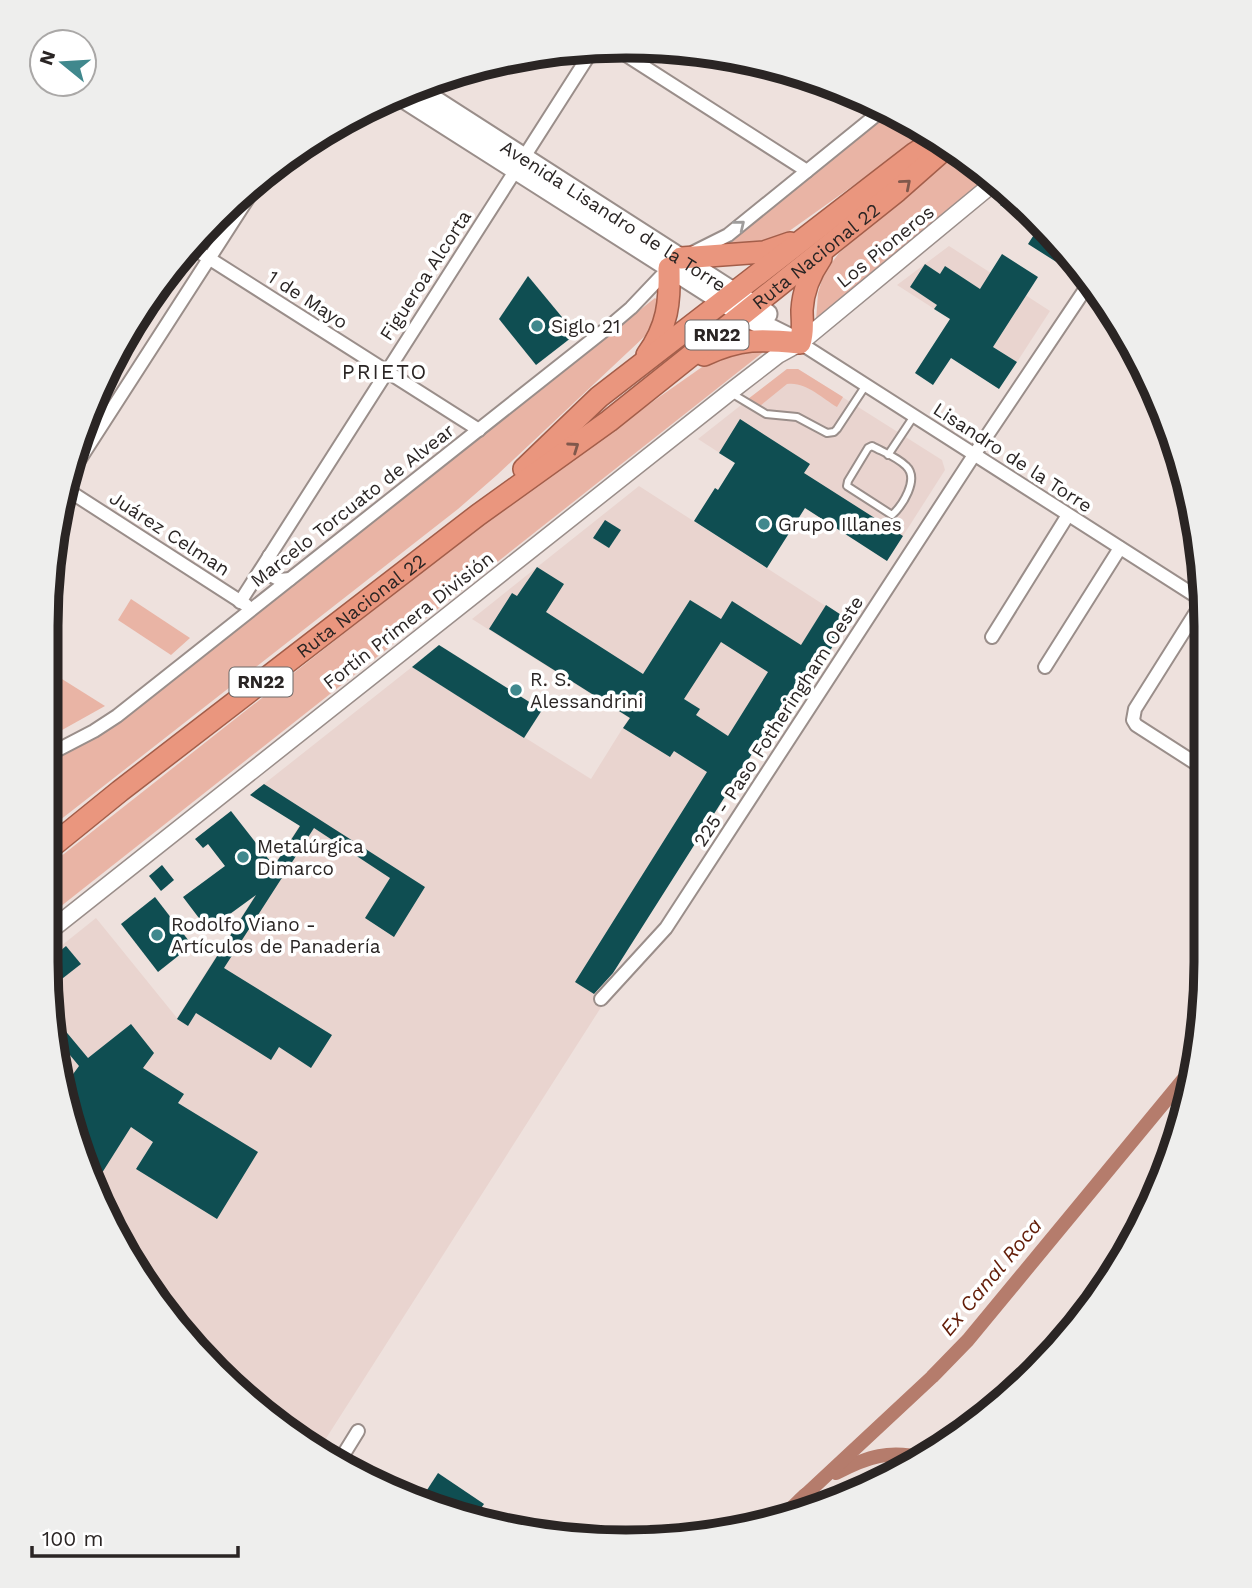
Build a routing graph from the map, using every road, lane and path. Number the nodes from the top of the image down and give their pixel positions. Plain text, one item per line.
1 (631, 58) edge
2 (586, 59) edge
3 (425, 95) edge
4 (409, 101) edge
5 (876, 115) edge
6 (928, 145) edge
7 (940, 153) edge
8 (519, 163) junction
9 (807, 171) junction
10 (988, 188) edge
11 (242, 207) edge
12 (811, 234) junction
13 (831, 244) junction
14 (199, 252) edge
15 (209, 258) junction
16 (675, 263) junction
17 (1084, 290) edge
18 (730, 298) junction
19 (748, 310) junction
20 (800, 343) junction
21 (636, 369) junction
22 (386, 372) junction
23 (668, 374) junction
24 (866, 385) junction
25 (730, 392) junction
26 (914, 416) junction
27 (479, 430) junction
28 (86, 450) edge
29 (888, 455) junction
30 (974, 455) junction
31 (74, 494) edge
32 (1068, 514) junction
33 (478, 515) junction
34 (1120, 548) junction
35 (269, 556) junction
36 (291, 578) junction
37 (1193, 595) edge
38 (240, 602) junction
39 (252, 609) junction
40 (1194, 618) edge
41 (992, 637) dead end
42 (1045, 667) dead end
43 (58, 750) edge
44 (1194, 762) edge
45 (58, 841) edge
46 (58, 924) edge
47 (601, 999) dead end
48 (358, 1431) dead end
49 (343, 1455) edge

1 - 9 street
2 - 8 street, Figueroa Alcorta
3 - 8 main road, Avenida Lisandro de la Torre
4 - 8 main road, Avenida Lisandro de la Torre
5 - 9 street
6 - 12 highway, Ruta Nacional 22 / RN22
13 -> 7 highway, Ruta Nacional 22 / RN22
8 - 16 main road, Avenida Lisandro de la Torre
8 - 22 street, Figueroa Alcorta
16 -> 9 street
10 - 20 street, Los Pioneros
11 - 15 street
12 - 16 highway
12 - 18 highway, Ruta Nacional 22 / RN22
13 - 19 highway, Ruta Nacional 22 / RN22
13 - 20 highway
14 - 15 street, 1 de Mayo
15 - 22 street, 1 de Mayo
15 - 28 street
16 - 18 main road, Avenida Lisandro de la Torre
16 - 21 highway
16 - 27 street, Marcelo Torcuato de Alvear
17 - 30 street, 225 - Paso Fotheringham Oeste
18 - 19 main road, Avenida Lisandro de la Torre
18 - 21 highway, Ruta Nacional 22 / RN22
19 - 20 main road, Avenida Lisandro de la Torre
19 - 23 highway, Ruta Nacional 22 / RN22
20 - 23 highway
20 - 24 street, Lisandro de la Torre
20 - 25 street, Fortín Primera División
21 - 33 highway, Ruta Nacional 22 / RN22
22 - 27 street, 1 de Mayo
22 - 35 street, Figueroa Alcorta
33 -> 23 highway, Ruta Nacional 22 / RN22
24 - 25 lane
24 - 26 street, Lisandro de la Torre
25 - 46 street, Fortín Primera División
26 - 29 lane
26 - 30 street, Lisandro de la Torre
27 - 36 street, Marcelo Torcuato de Alvear
29 - 29 lane
30 - 32 street, Lisandro de la Torre
30 - 47 street, 225 - Paso Fotheringham Oeste
31 - 38 street, Juárez Celman
32 - 34 street, Lisandro de la Torre
32 - 41 street
33 - 45 highway, Ruta Nacional 22 / RN22
34 - 37 street, Lisandro de la Torre
34 - 42 street
35 - 36 street
35 - 38 street, Figueroa Alcorta
36 - 39 street, Marcelo Torcuato de Alvear
38 - 39 street, Juárez Celman
39 - 43 street, Marcelo Torcuato de Alvear
40 - 44 street
48 - 49 street

